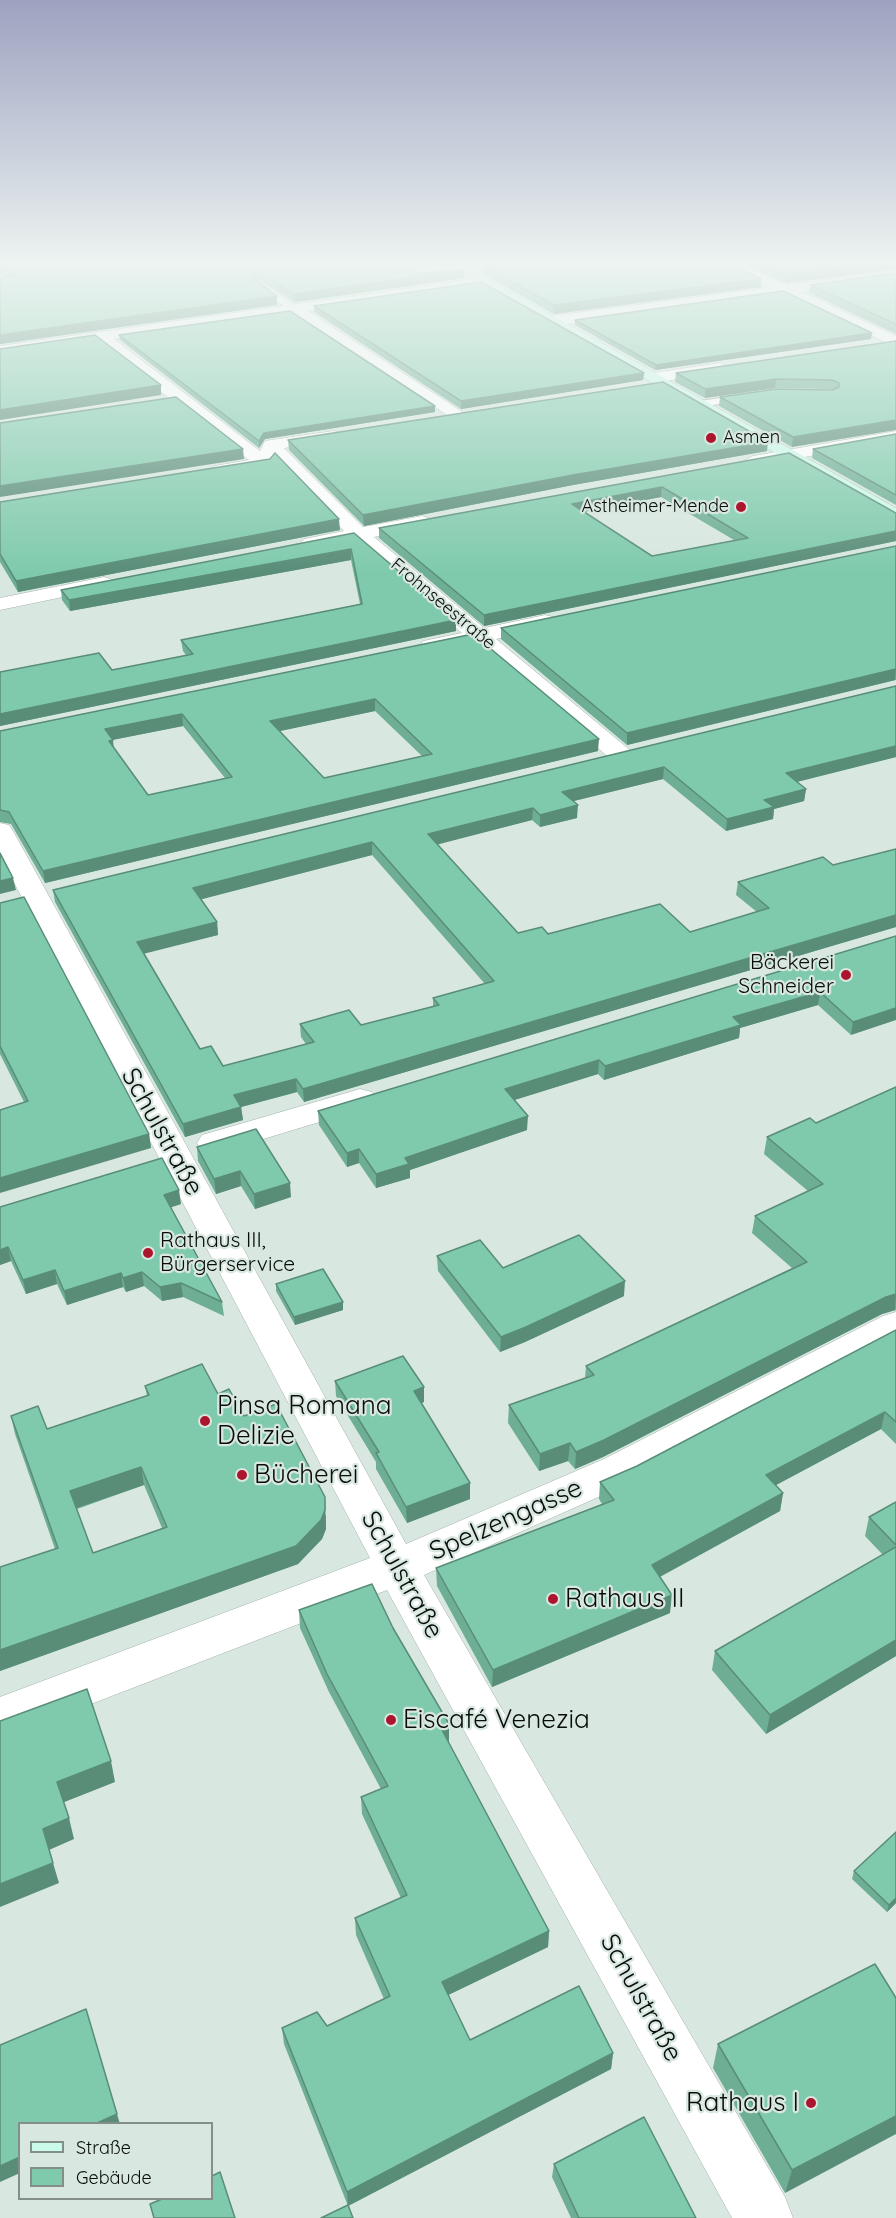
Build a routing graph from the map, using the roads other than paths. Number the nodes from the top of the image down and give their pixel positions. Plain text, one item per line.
1 (140, 368) edge
2 (386, 368) edge
3 (628, 368) edge
4 (727, 368) edge
5 (653, 383) junction
6 (765, 394) edge
7 (180, 399) junction
8 (158, 402) edge
9 (700, 404) junction
10 (435, 421) edge
11 (353, 433) edge
12 (896, 436) edge
13 (272, 445) junction
14 (790, 455) junction
15 (264, 463) junction
16 (733, 465) edge
17 (208, 472) edge
18 (896, 516) edge
19 (437, 519) edge
20 (358, 534) junction
21 (288, 547) edge
22 (127, 579) edge
23 (0, 604) edge
24 (562, 618) edge
25 (481, 635) junction
26 (411, 650) edge
27 (587, 764) edge
28 (0, 831) edge
29 (392, 1089) edge
30 (158, 1160) junction
31 (896, 1326) edge
32 (397, 1567) junction
33 (0, 1718) edge
34 (764, 2218) edge

1 - 7 street
2 - 10 street
3 - 5 main road
4 - 5 street
5 - 9 main road
6 - 9 lane
7 - 8 street
7 - 15 street
9 - 14 main road
11 - 13 street
12 - 14 street
13 - 15 street
13 - 20 street, Frohnseestraße
14 - 16 street
14 - 18 main road
15 - 17 street
19 - 20 street
20 - 21 street
20 - 25 street, Frohnseestraße
22 - 23 street
24 - 25 street
25 - 26 street
25 - 27 street, Frohnseestraße
28 - 30 street, Schulstraße
29 - 30 street
30 - 32 street, Schulstraße
31 - 32 street, Spelzengasse
32 - 33 street, Spelzengasse
32 - 34 street, Schulstraße

